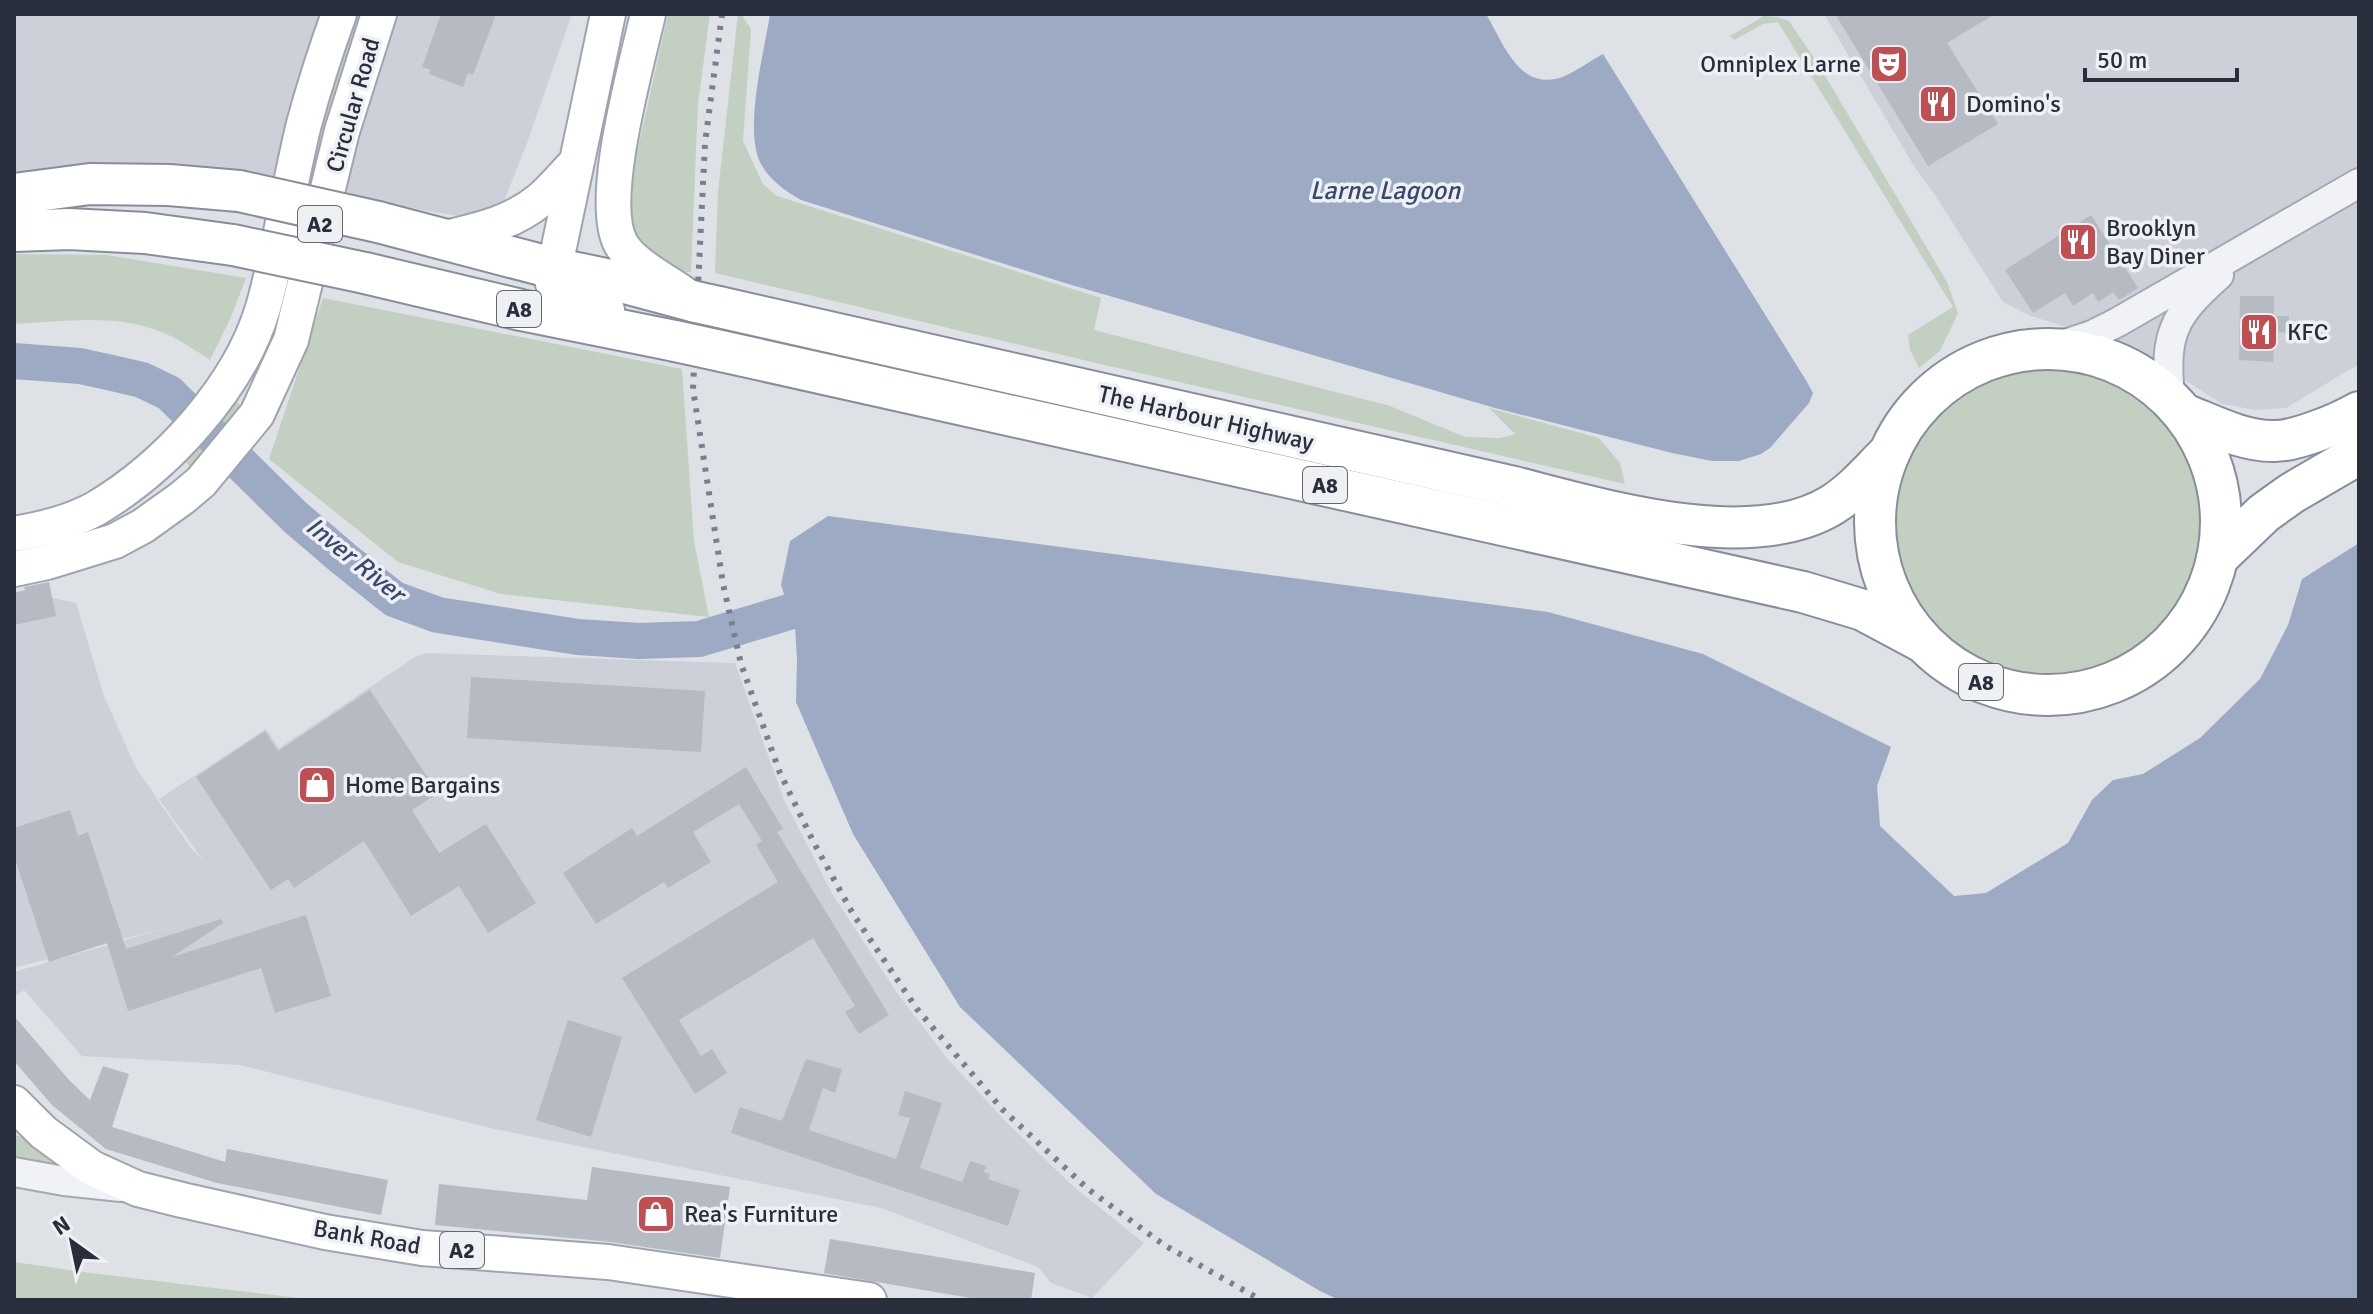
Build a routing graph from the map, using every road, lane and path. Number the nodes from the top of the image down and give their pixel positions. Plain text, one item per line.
1 (339, 14) edge
2 (379, 14) edge
3 (608, 14) edge
4 (648, 14) edge
5 (577, 162) junction
6 (2359, 183) edge
7 (14, 194) edge
8 (2301, 216) junction
9 (14, 231) edge
10 (445, 238) junction
11 (553, 268) junction
12 (702, 327) junction
13 (2056, 347) junction
14 (2177, 405) junction
15 (2359, 412) edge
16 (2359, 454) edge
17 (1886, 456) junction
18 (14, 534) edge
19 (2217, 558) junction
20 (14, 569) edge
21 (1921, 641) junction
22 (14, 1103) edge
23 (14, 1172) edge
24 (138, 1189) junction
25 (869, 1300) edge

1 - 18 main road, Circular Road / A2
2 - 20 main road, Circular Road / A2
3 - 5 main road
4 - 12 main road
5 - 10 main road
5 - 11 main road
6 - 8 street
7 - 10 highway, A8, bridge
8 - 13 street
8 - 14 street
9 - 12 highway, A8, bridge
10 - 11 highway, A8
11 - 12 highway, A8
12 - 17 highway, The Harbour Highway / A8
12 - 21 highway, A8
13 - 14 highway, A8
13 - 17 highway, A8
14 - 15 highway, A8
14 - 19 highway, A8
16 - 19 highway
17 - 21 highway, A8
19 - 21 highway, A8
22 - 24 main road, Bank Road / A2
23 - 24 street
24 - 25 main road, Bank Road / A2

